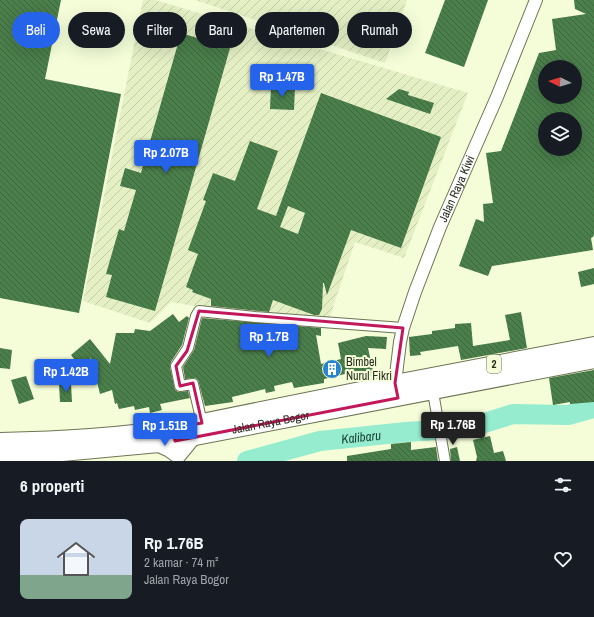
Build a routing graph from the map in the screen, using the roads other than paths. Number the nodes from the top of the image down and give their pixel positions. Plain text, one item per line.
1 (536, 0) edge
2 (403, 328) junction
3 (594, 345) edge
4 (594, 360) edge
5 (395, 382) junction
6 (433, 392) junction
7 (398, 398) junction
8 (202, 423) junction
9 (0, 441) edge
10 (176, 447) edge
11 (0, 455) edge
12 (445, 461) edge

1 - 2 street, Jalan Raya Kiwi
2 - 5 street, Jalan Raya Kiwi
2 - 8 street
3 - 5 highway, Jalan Raya Bogor / 2
4 - 6 highway, Jalan Raya Bogor / 2
5 - 7 street
5 - 8 highway, Jalan Raya Bogor / 2
6 - 7 highway, Jalan Raya Bogor / 2
6 - 12 street
7 - 10 highway, Jalan Raya Bogor / 2
8 - 10 highway, Jalan Raya Bogor / 2
9 - 10 highway, Jalan Raya Bogor / 2
10 - 11 highway, Jalan Raya Bogor / 2

